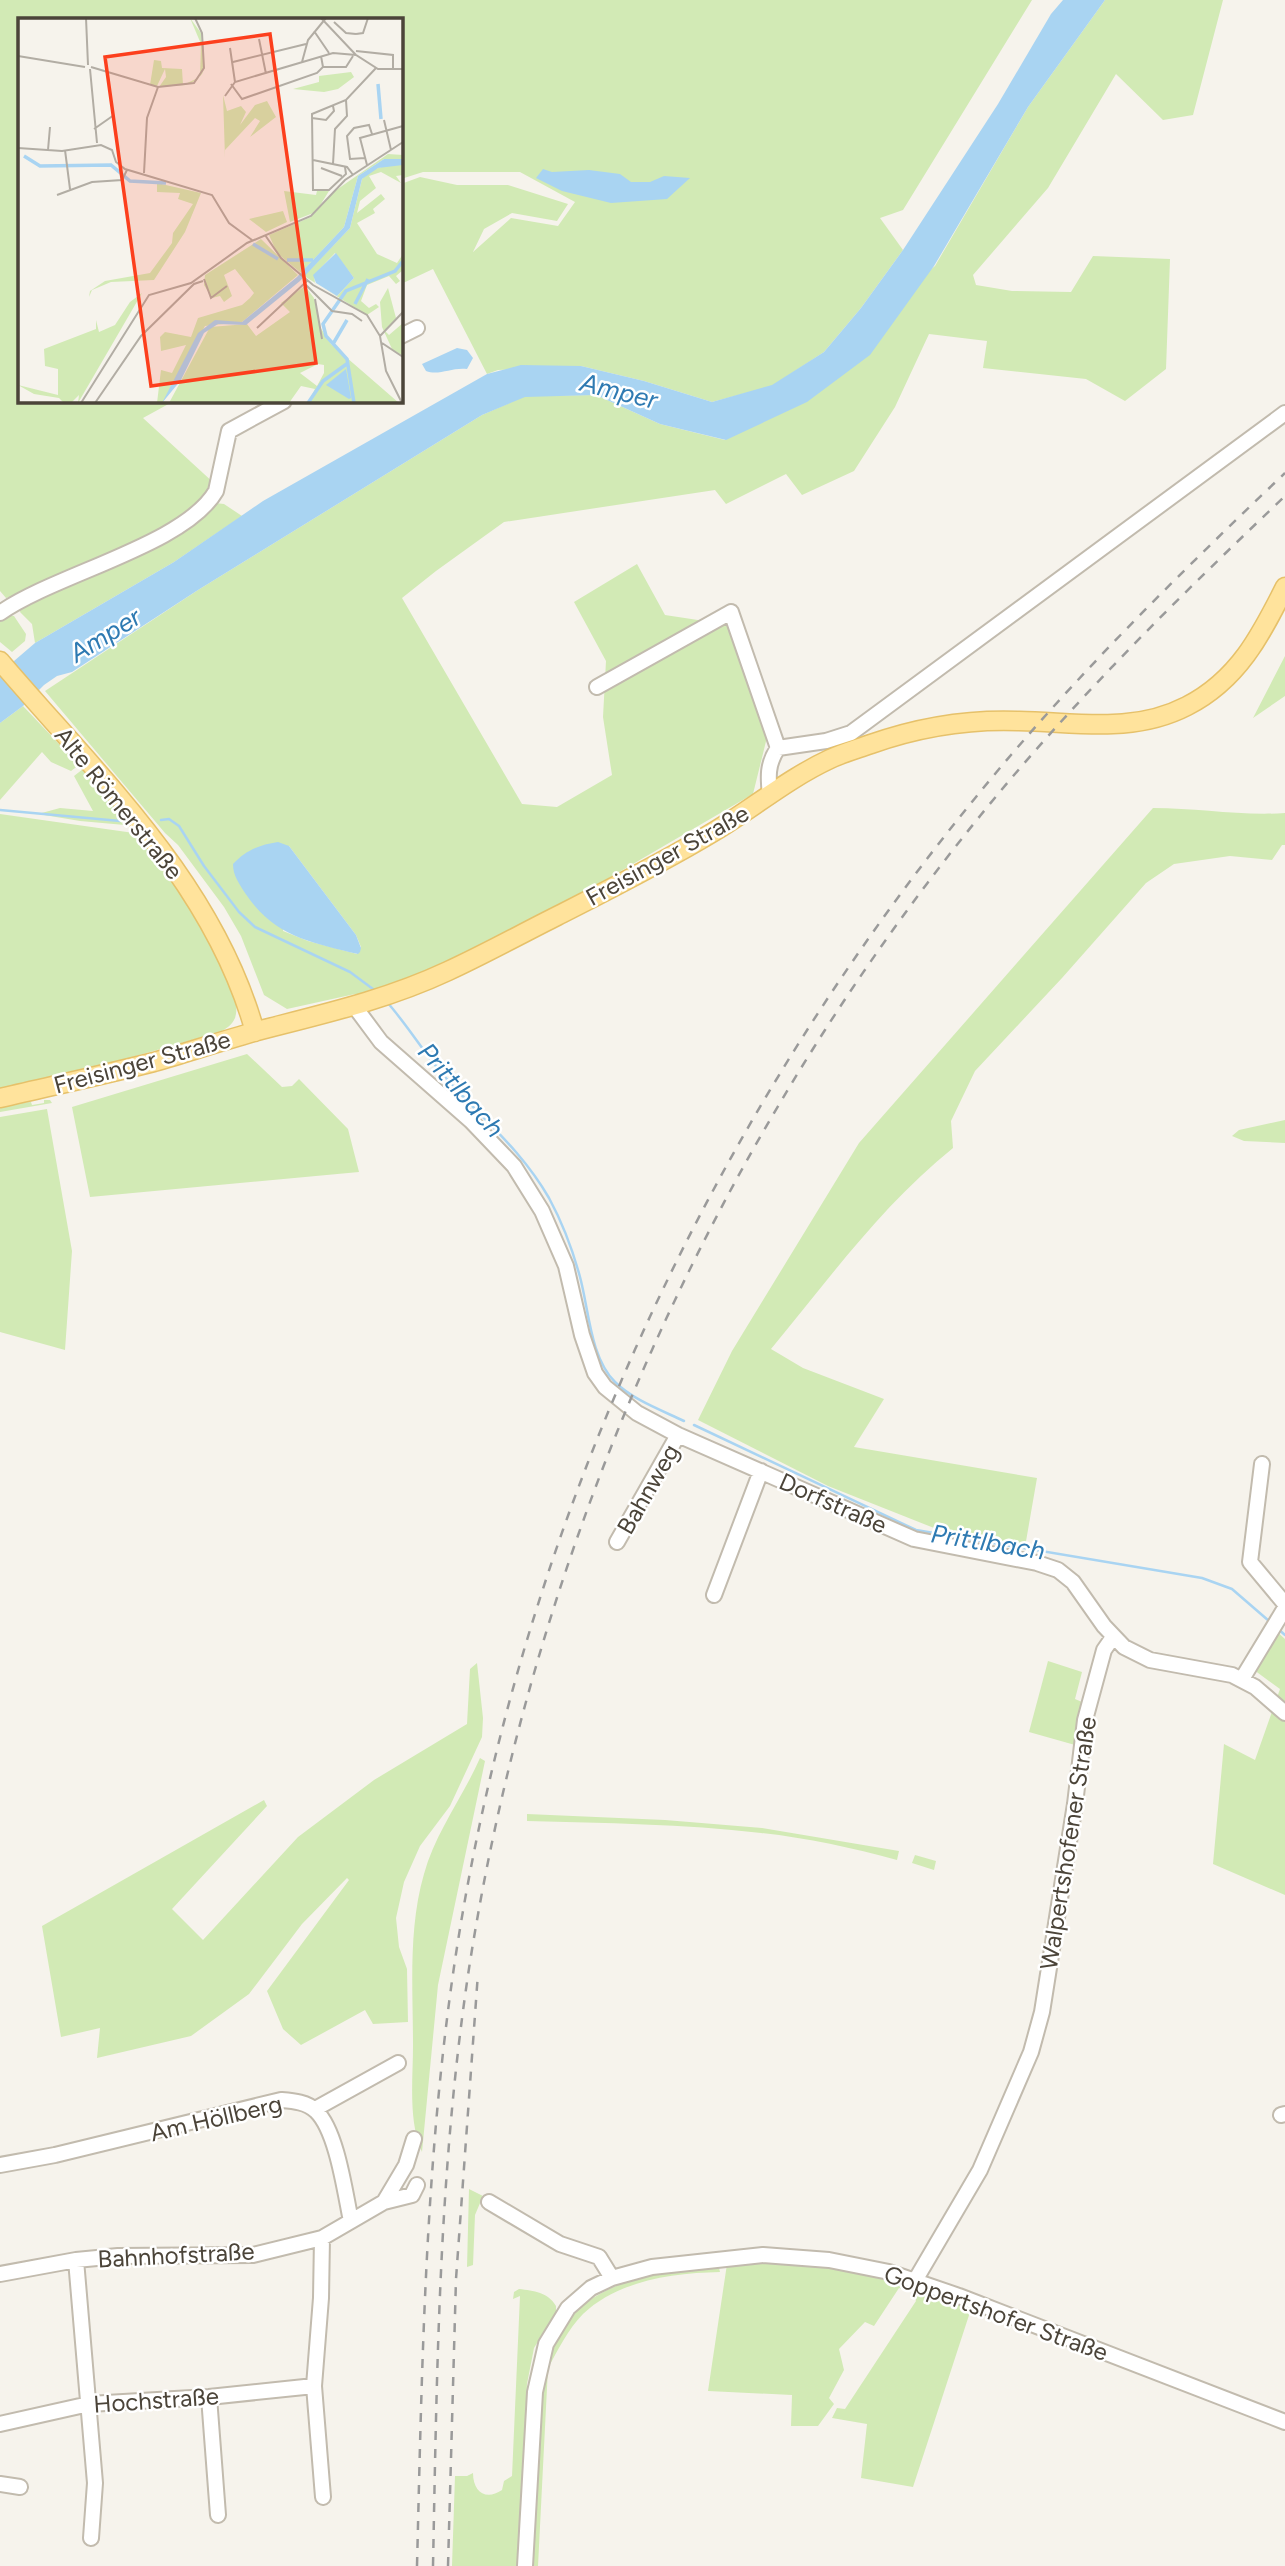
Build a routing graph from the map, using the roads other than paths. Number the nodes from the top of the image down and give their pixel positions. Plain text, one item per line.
1 (417, 328) dead end
2 (402, 336) edge
3 (282, 402) edge
4 (1285, 413) edge
5 (1285, 587) edge
6 (0, 613) edge
7 (0, 661) edge
8 (597, 687) dead end
9 (778, 748) junction
10 (770, 796) junction
11 (355, 1007) junction
12 (255, 1032) junction
13 (0, 1097) edge
14 (673, 1432) junction
15 (1262, 1464) dead end
16 (761, 1471) junction
17 (617, 1542) dead end
18 (714, 1595) dead end
19 (1285, 1606) edge
20 (1113, 1637) junction
21 (1242, 1679) junction
22 (1285, 1713) edge
23 (398, 2063) dead end
24 (314, 2109) junction
25 (414, 2139) dead end
26 (0, 2165) edge
27 (417, 2185) dead end
28 (384, 2202) junction
29 (488, 2202) dead end
30 (351, 2221) junction
31 (322, 2238) junction
32 (76, 2260) junction
33 (0, 2274) edge
34 (612, 2278) junction
35 (916, 2279) junction
36 (314, 2386) junction
37 (209, 2397) junction
38 (89, 2403) junction
39 (1285, 2422) edge
40 (0, 2424) edge
41 (0, 2484) edge
42 (20, 2487) dead end
43 (323, 2497) dead end
44 (218, 2515) dead end
45 (91, 2539) dead end
46 (525, 2566) edge

1 - 2 street
3 - 6 street
4 - 9 street
5 - 10 main road, Freisinger Straße
7 - 12 main road, Alte Römerstraße
8 - 9 street
9 - 10 street
10 - 11 main road, Freisinger Straße
11 - 12 main road, Freisinger Straße
11 - 14 street, Dorfstraße
12 - 13 main road, Freisinger Straße
14 - 16 street, Dorfstraße
14 - 17 street, Bahnweg
15 - 19 street
16 - 18 street
16 - 20 street, Dorfstraße
19 - 21 street
20 - 21 street, Dorfstraße
20 - 35 street, Walpertshofener Straße
21 - 22 street, Dorfstraße
23 - 24 street
24 - 26 street, Am Höllberg
24 - 30 street, Am Höllberg
25 - 28 street, Bahnhofstraße
27 - 28 street, Bahnhofstraße
28 - 30 street, Bahnhofstraße
29 - 34 street
30 - 31 street, Bahnhofstraße
31 - 32 street, Bahnhofstraße
31 - 36 street
32 - 33 street, Bahnhofstraße
32 - 38 street
34 - 35 street, Goppertshofer Straße
34 - 46 street, Goppertshofer Straße
35 - 39 street, Goppertshofer Straße
36 - 37 street, Hochstraße
36 - 43 street
37 - 38 street, Hochstraße
37 - 44 street
38 - 40 street, Hochstraße
38 - 45 street
41 - 42 street

